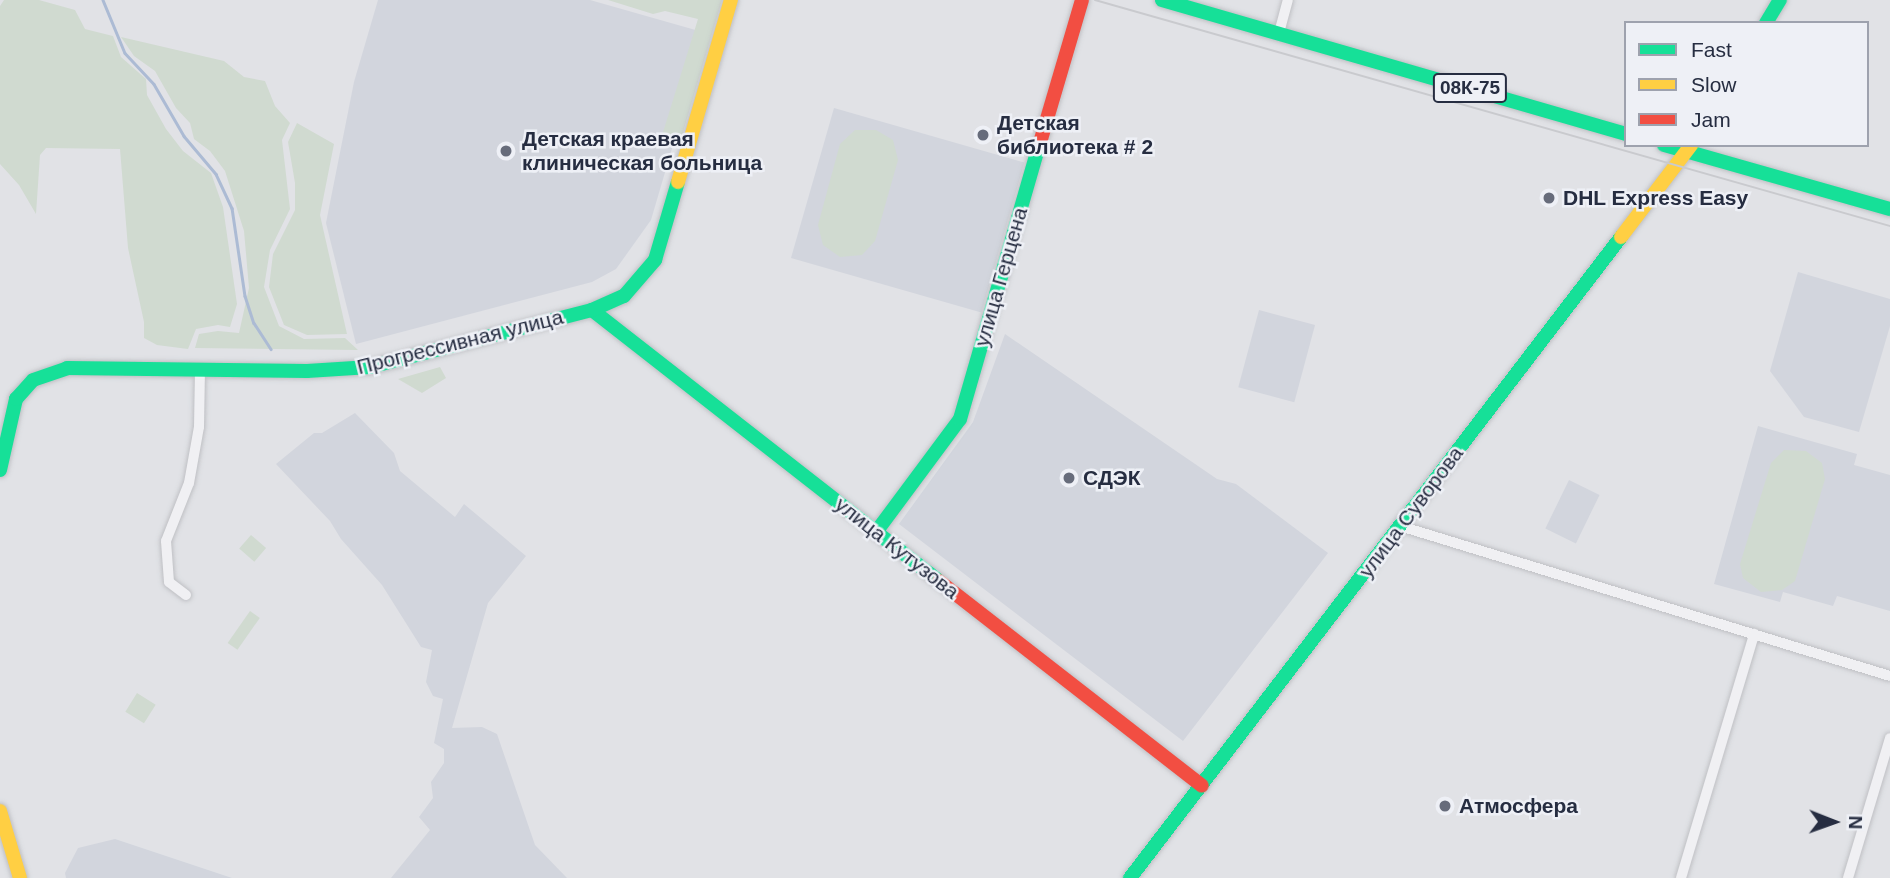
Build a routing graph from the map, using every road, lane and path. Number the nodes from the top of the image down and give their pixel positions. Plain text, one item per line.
1 (731, 0) edge
2 (1082, 0) edge
3 (1162, 0) edge
4 (1288, 0) edge
5 (1780, 0) edge
6 (1767, 21) edge
7 (1279, 33) junction
8 (1624, 133) edge
9 (1689, 148) edge
10 (1890, 209) edge
11 (592, 310) junction
12 (200, 369) junction
13 (0, 470) edge
14 (1400, 526) junction
15 (876, 531) junction
16 (186, 595) dead end
17 (1754, 634) junction
18 (1890, 676) edge
19 (1890, 738) edge
20 (1202, 786) junction
21 (0, 811) edge
22 (20, 878) edge
23 (1130, 878) edge
24 (1681, 878) edge
25 (1849, 878) edge

1 - 11 street, Прогрессивная улица
2 - 15 street, улица Герцена
3 - 7 street, 08К-75
4 - 7 street
5 - 6 street
7 - 8 street, 08К-75
9 - 10 street
9 - 14 street, улица Суворова
11 - 12 street, Прогрессивная улица
11 - 15 street, улица Кутузова
12 - 13 street, Прогрессивная улица
12 - 16 street
14 - 17 street
14 - 20 street, улица Суворова
15 - 20 street, улица Кутузова
17 - 18 street
17 - 24 street
19 - 25 street
20 - 23 street, улица Суворова
21 - 22 street

